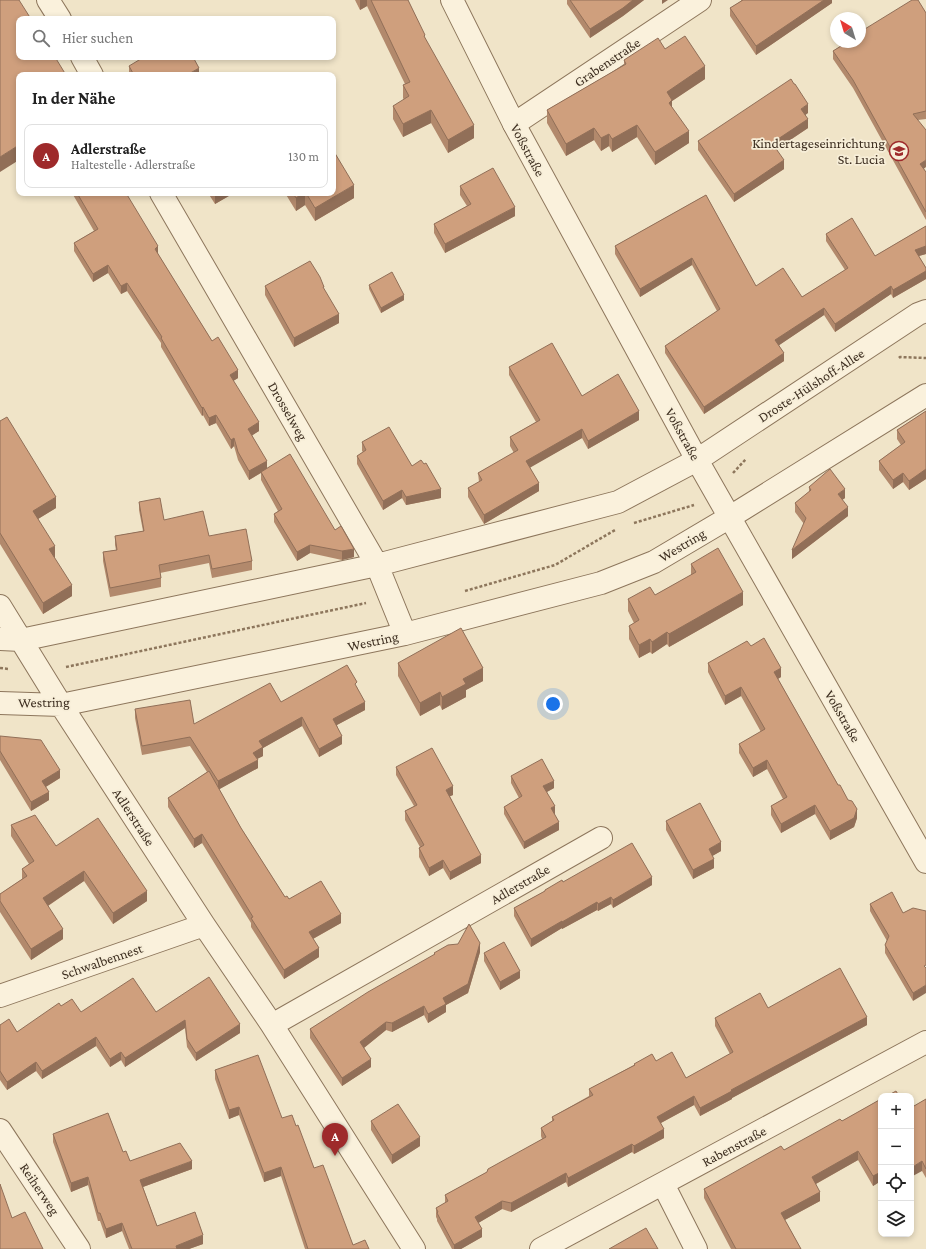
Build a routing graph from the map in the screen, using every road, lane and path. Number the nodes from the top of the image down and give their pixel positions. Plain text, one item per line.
1 (48, 0) edge
2 (452, 0) edge
3 (700, 0) edge
4 (58, 16) edge
5 (84, 60) edge
6 (90, 72) edge
7 (514, 124) junction
8 (163, 196) edge
9 (926, 311) edge
10 (926, 358) edge
11 (894, 361) dead end
12 (926, 395) edge
13 (747, 459) dead end
14 (697, 460) junction
15 (713, 487) junction
16 (730, 517) junction
17 (632, 524) dead end
18 (617, 529) dead end
19 (377, 565) junction
20 (464, 591) dead end
21 (391, 598) junction
22 (0, 606) edge
23 (405, 634) junction
24 (11, 639) edge
25 (0, 668) edge
26 (42, 672) junction
27 (0, 703) edge
28 (61, 705) junction
29 (601, 838) dead end
30 (926, 862) edge
31 (204, 925) junction
32 (0, 996) edge
33 (272, 1025) junction
34 (926, 1042) edge
35 (0, 1130) edge
36 (662, 1184) junction
37 (79, 1249) edge
38 (414, 1249) edge
39 (541, 1249) edge
40 (696, 1249) edge

1 - 4 street
2 - 7 street, Voßstraße
3 - 7 street, Grabenstraße
5 - 6 street
7 - 14 street, Voßstraße
8 - 19 street, Drosselweg
9 - 14 street, Droste-Hülshoff-Allee
10 - 11 path
12 - 16 street
13 - 15 path
14 - 15 street, Voßstraße
14 - 19 street
15 - 16 street, Voßstraße
15 - 17 path, Westring
16 - 23 street, Westring
16 - 30 street, Voßstraße
18 - 20 path
19 - 21 street, Drosselweg
19 - 24 street
21 - 23 street, Drosselweg
21 - 26 path
22 - 24 street, Adlerstraße
23 - 28 street, Westring
24 - 26 street, Adlerstraße
25 - 26 path
26 - 28 street, Adlerstraße
27 - 28 street, Westring
28 - 31 street, Adlerstraße
29 - 33 street, Adlerstraße
31 - 32 street, Schwalbennest
31 - 33 street, Adlerstraße
33 - 38 street, Adlerstraße
34 - 36 street, Rabenstraße
35 - 37 street, Reiherweg
36 - 39 street, Rabenstraße
36 - 40 street

